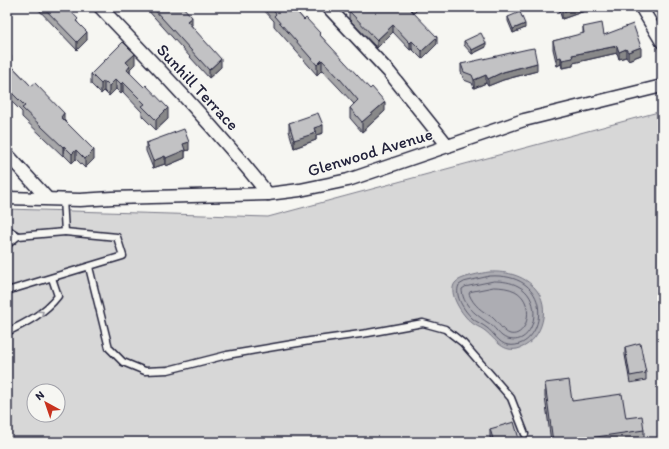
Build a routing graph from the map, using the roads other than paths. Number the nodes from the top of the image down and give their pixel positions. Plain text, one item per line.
1 (100, 7) edge
2 (328, 7) edge
3 (642, 7) edge
4 (662, 42) edge
5 (662, 86) edge
6 (448, 146) junction
7 (7, 154) edge
8 (268, 194) junction
9 (7, 198) edge
10 (47, 198) junction
11 (63, 199) junction
12 (7, 229) edge
13 (65, 232) junction
14 (18, 236) junction
15 (7, 245) edge
16 (88, 267) junction
17 (52, 278) junction
18 (7, 291) edge
19 (7, 332) edge
20 (525, 434) dead end

1 - 8 street, Sunhill Terrace
2 - 6 street
3 - 4 street
5 - 6 street, Glenwood Avenue
6 - 8 street, Glenwood Avenue
7 - 10 street
8 - 11 street, Glenwood Avenue
9 - 10 street, Glenwood Avenue
10 - 11 street, Glenwood Avenue
11 - 13 lane
12 - 14 lane
13 - 14 lane
13 - 16 lane
14 - 15 lane
16 - 17 lane
16 - 20 lane
17 - 18 lane
19 -> 17 lane

